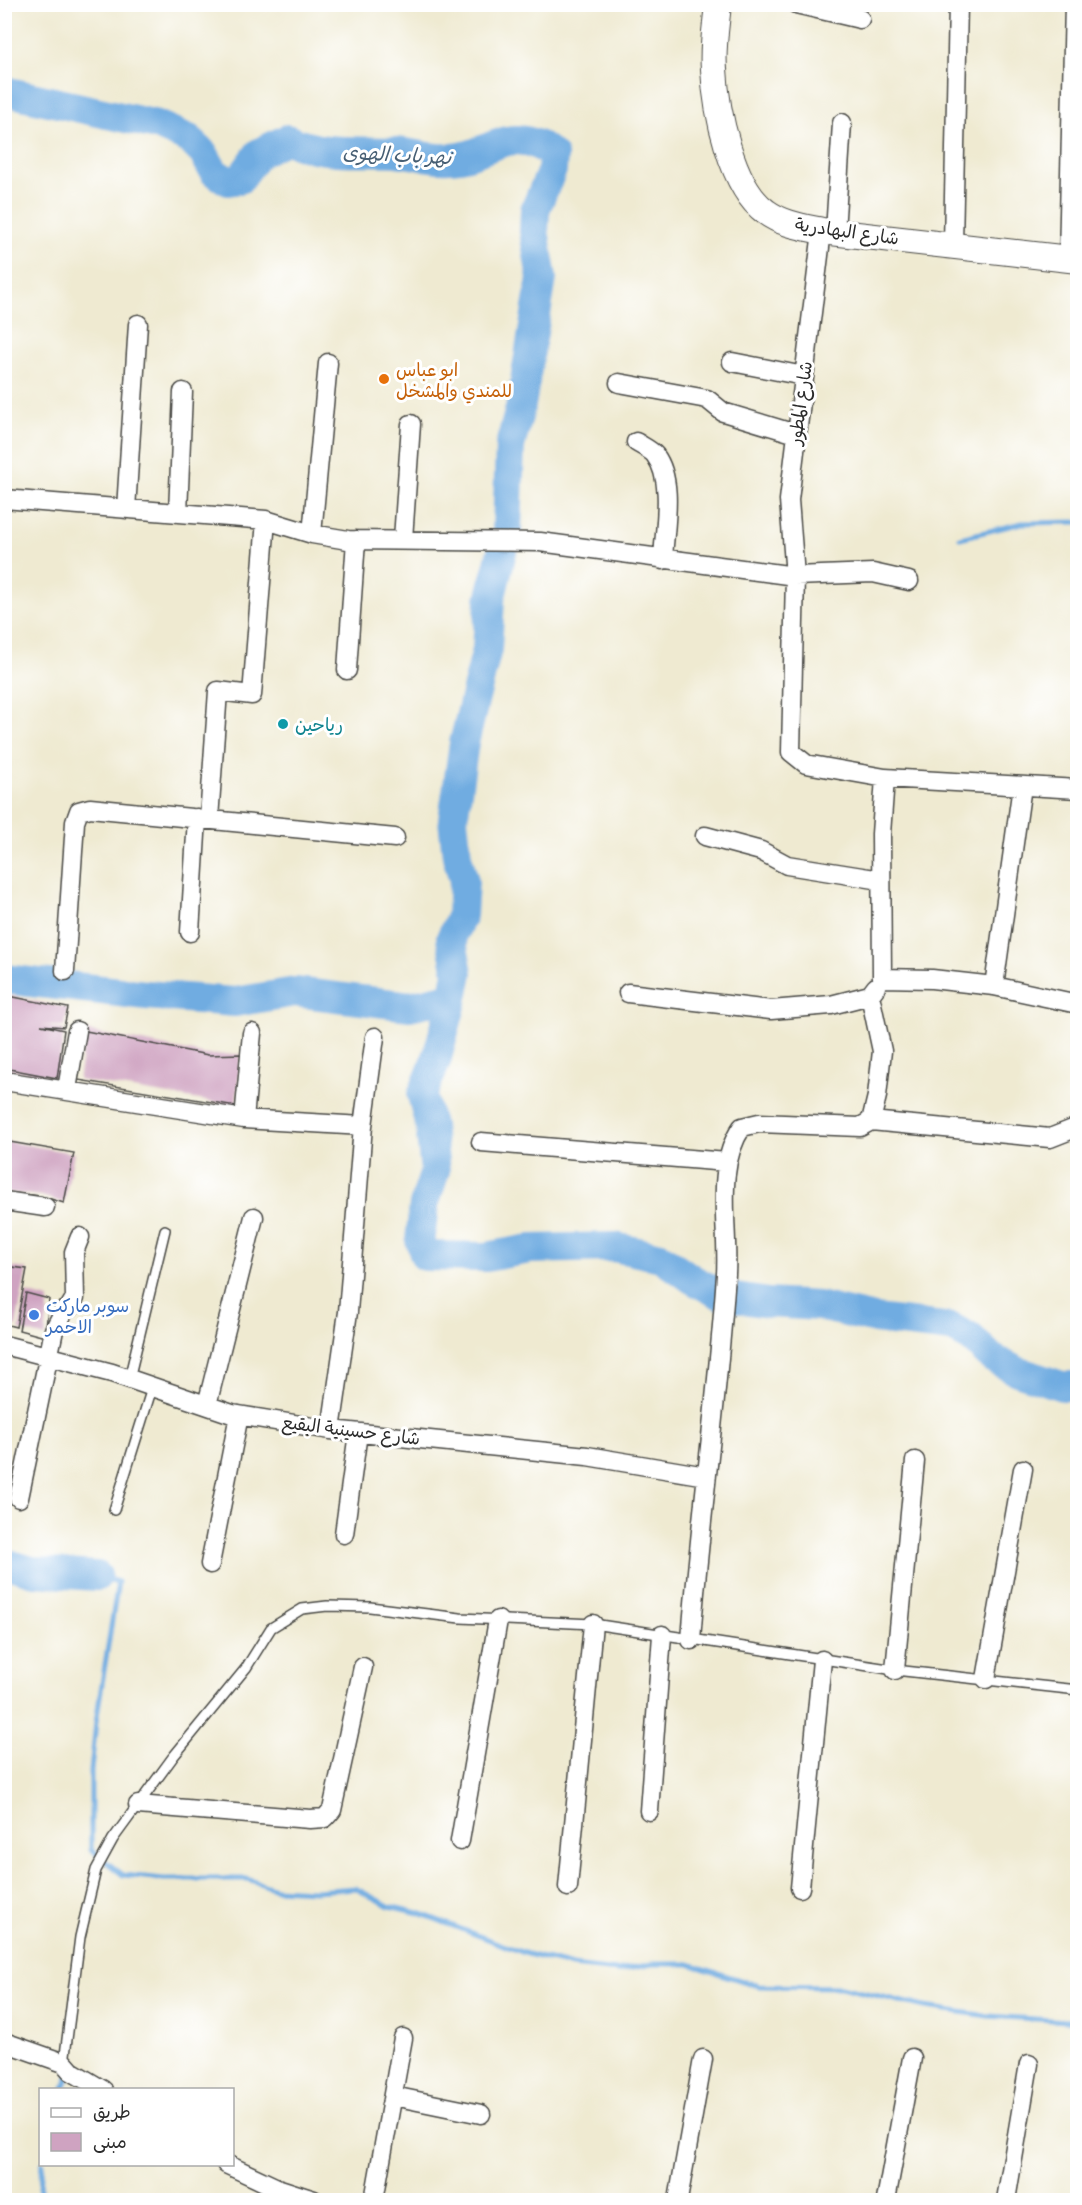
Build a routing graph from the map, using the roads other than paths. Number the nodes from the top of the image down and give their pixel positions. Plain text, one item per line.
1 (718, 4) edge
2 (796, 4) edge
3 (958, 4) edge
4 (1074, 4) edge
5 (860, 20) dead end
6 (1075, 37) edge
7 (842, 123) dead end
8 (1074, 143) edge
9 (829, 232) junction
10 (953, 244) junction
11 (1073, 259) edge
12 (138, 324) dead end
13 (732, 362) dead end
14 (328, 363) dead end
15 (804, 376) junction
16 (619, 383) dead end
17 (183, 392) dead end
18 (411, 424) dead end
19 (796, 434) junction
20 (636, 442) dead end
21 (4, 499) edge
22 (126, 509) junction
23 (178, 513) junction
24 (266, 520) junction
25 (312, 534) junction
26 (403, 539) junction
27 (356, 540) junction
28 (663, 560) junction
29 (795, 576) junction
30 (909, 581) dead end
31 (347, 670) dead end
32 (885, 778) junction
33 (1022, 786) junction
34 (1077, 789) edge
35 (203, 818) junction
36 (705, 836) dead end
37 (395, 838) dead end
38 (881, 880) junction
39 (190, 932) dead end
40 (65, 971) dead end
41 (882, 978) junction
42 (994, 986) junction
43 (628, 993) dead end
44 (870, 995) junction
45 (1077, 1004) edge
46 (77, 1031) dead end
47 (252, 1033) dead end
48 (375, 1037) dead end
49 (4, 1081) edge
50 (67, 1089) junction
51 (244, 1119) junction
52 (871, 1122) junction
53 (363, 1126) junction
54 (1077, 1127) edge
55 (481, 1142) dead end
56 (727, 1162) junction
57 (4, 1202) edge
58 (45, 1207) dead end
59 (254, 1217) dead end
60 (165, 1230) dead end
61 (80, 1237) dead end
62 (4, 1345) edge
63 (50, 1358) junction
64 (129, 1378) junction
65 (152, 1388) junction
66 (207, 1405) junction
67 (239, 1415) junction
68 (331, 1430) junction
69 (358, 1432) junction
70 (915, 1461) dead end
71 (1023, 1469) dead end
72 (706, 1476) junction
73 (19, 1498) dead end
74 (114, 1510) dead end
75 (344, 1534) dead end
76 (210, 1564) dead end
77 (498, 1620) junction
78 (593, 1624) junction
79 (662, 1635) junction
80 (691, 1640) junction
81 (822, 1660) junction
82 (363, 1667) dead end
83 (895, 1670) junction
84 (986, 1679) junction
85 (1077, 1690) edge
86 (138, 1805) junction
87 (649, 1811) dead end
88 (460, 1841) dead end
89 (568, 1887) dead end
90 (800, 1888) dead end
91 (403, 2038) dead end
92 (4, 2042) edge
93 (912, 2058) dead end
94 (703, 2059) dead end
95 (64, 2063) junction
96 (1029, 2064) dead end
97 (100, 2088) edge
98 (393, 2096) junction
99 (481, 2115) dead end
100 (230, 2166) edge
101 (314, 2200) edge
102 (374, 2200) edge
103 (678, 2200) edge
104 (886, 2200) edge
105 (1006, 2200) edge

1 - 9 main road, شارع البهادرية
2 - 5 street
3 - 10 street
4 - 6 street
6 - 8 street
7 - 9 street, شارع المطور
8 - 11 street
9 - 10 main road, شارع البهادرية
9 - 15 street, شارع المطور
10 - 11 main road, شارع البهادرية
12 - 22 street
13 - 15 street
14 - 25 street
15 - 19 street, شارع المطور
16 - 19 street
17 - 23 street
18 - 26 street
19 - 29 street, شارع المطور
20 - 28 street
21 - 22 street
22 - 23 street
23 - 24 street
24 - 25 street
24 - 35 street
25 - 27 street
26 - 27 street
26 - 28 street
27 - 31 street
28 - 29 street
29 - 30 street
29 - 32 street, شارع المطور
32 - 33 street
32 - 38 street
33 - 34 street
33 - 42 street
35 - 37 street
35 - 39 street
35 - 40 street
36 - 38 street
38 - 41 street
41 - 42 street
41 - 44 street
42 - 45 street
43 - 44 street
44 - 52 street
46 - 50 street
47 - 51 street
48 - 53 street
49 - 50 street
50 - 51 street
51 - 53 street
52 - 54 street
52 - 56 street
53 - 68 street
55 - 56 street
56 - 72 street
57 - 58 street
59 - 66 street
60 - 64 lane
61 - 63 street
62 - 63 street, شارع حسينية البقيع
63 - 64 street, شارع حسينية البقيع
63 - 73 street
64 - 65 street, شارع حسينية البقيع
65 - 66 street, شارع حسينية البقيع
65 - 74 lane
66 - 67 street, شارع حسينية البقيع
67 - 68 street, شارع حسينية البقيع
67 - 76 street
68 - 69 street, شارع حسينية البقيع
69 - 72 street, شارع حسينية البقيع
69 - 75 street
70 - 83 street
71 - 84 street
72 - 80 street
77 - 78 lane
77 - 86 lane
77 - 88 street
78 - 79 lane
78 - 89 street
79 - 80 lane
79 - 87 street
80 - 81 lane
81 - 83 lane
81 - 90 street
82 - 86 street
83 - 84 lane
84 - 85 lane
86 - 95 lane
91 - 98 street
92 - 95 street
93 - 104 street
94 - 103 street
95 - 97 street
96 - 105 street
98 - 99 street
98 - 102 street
100 - 101 street

